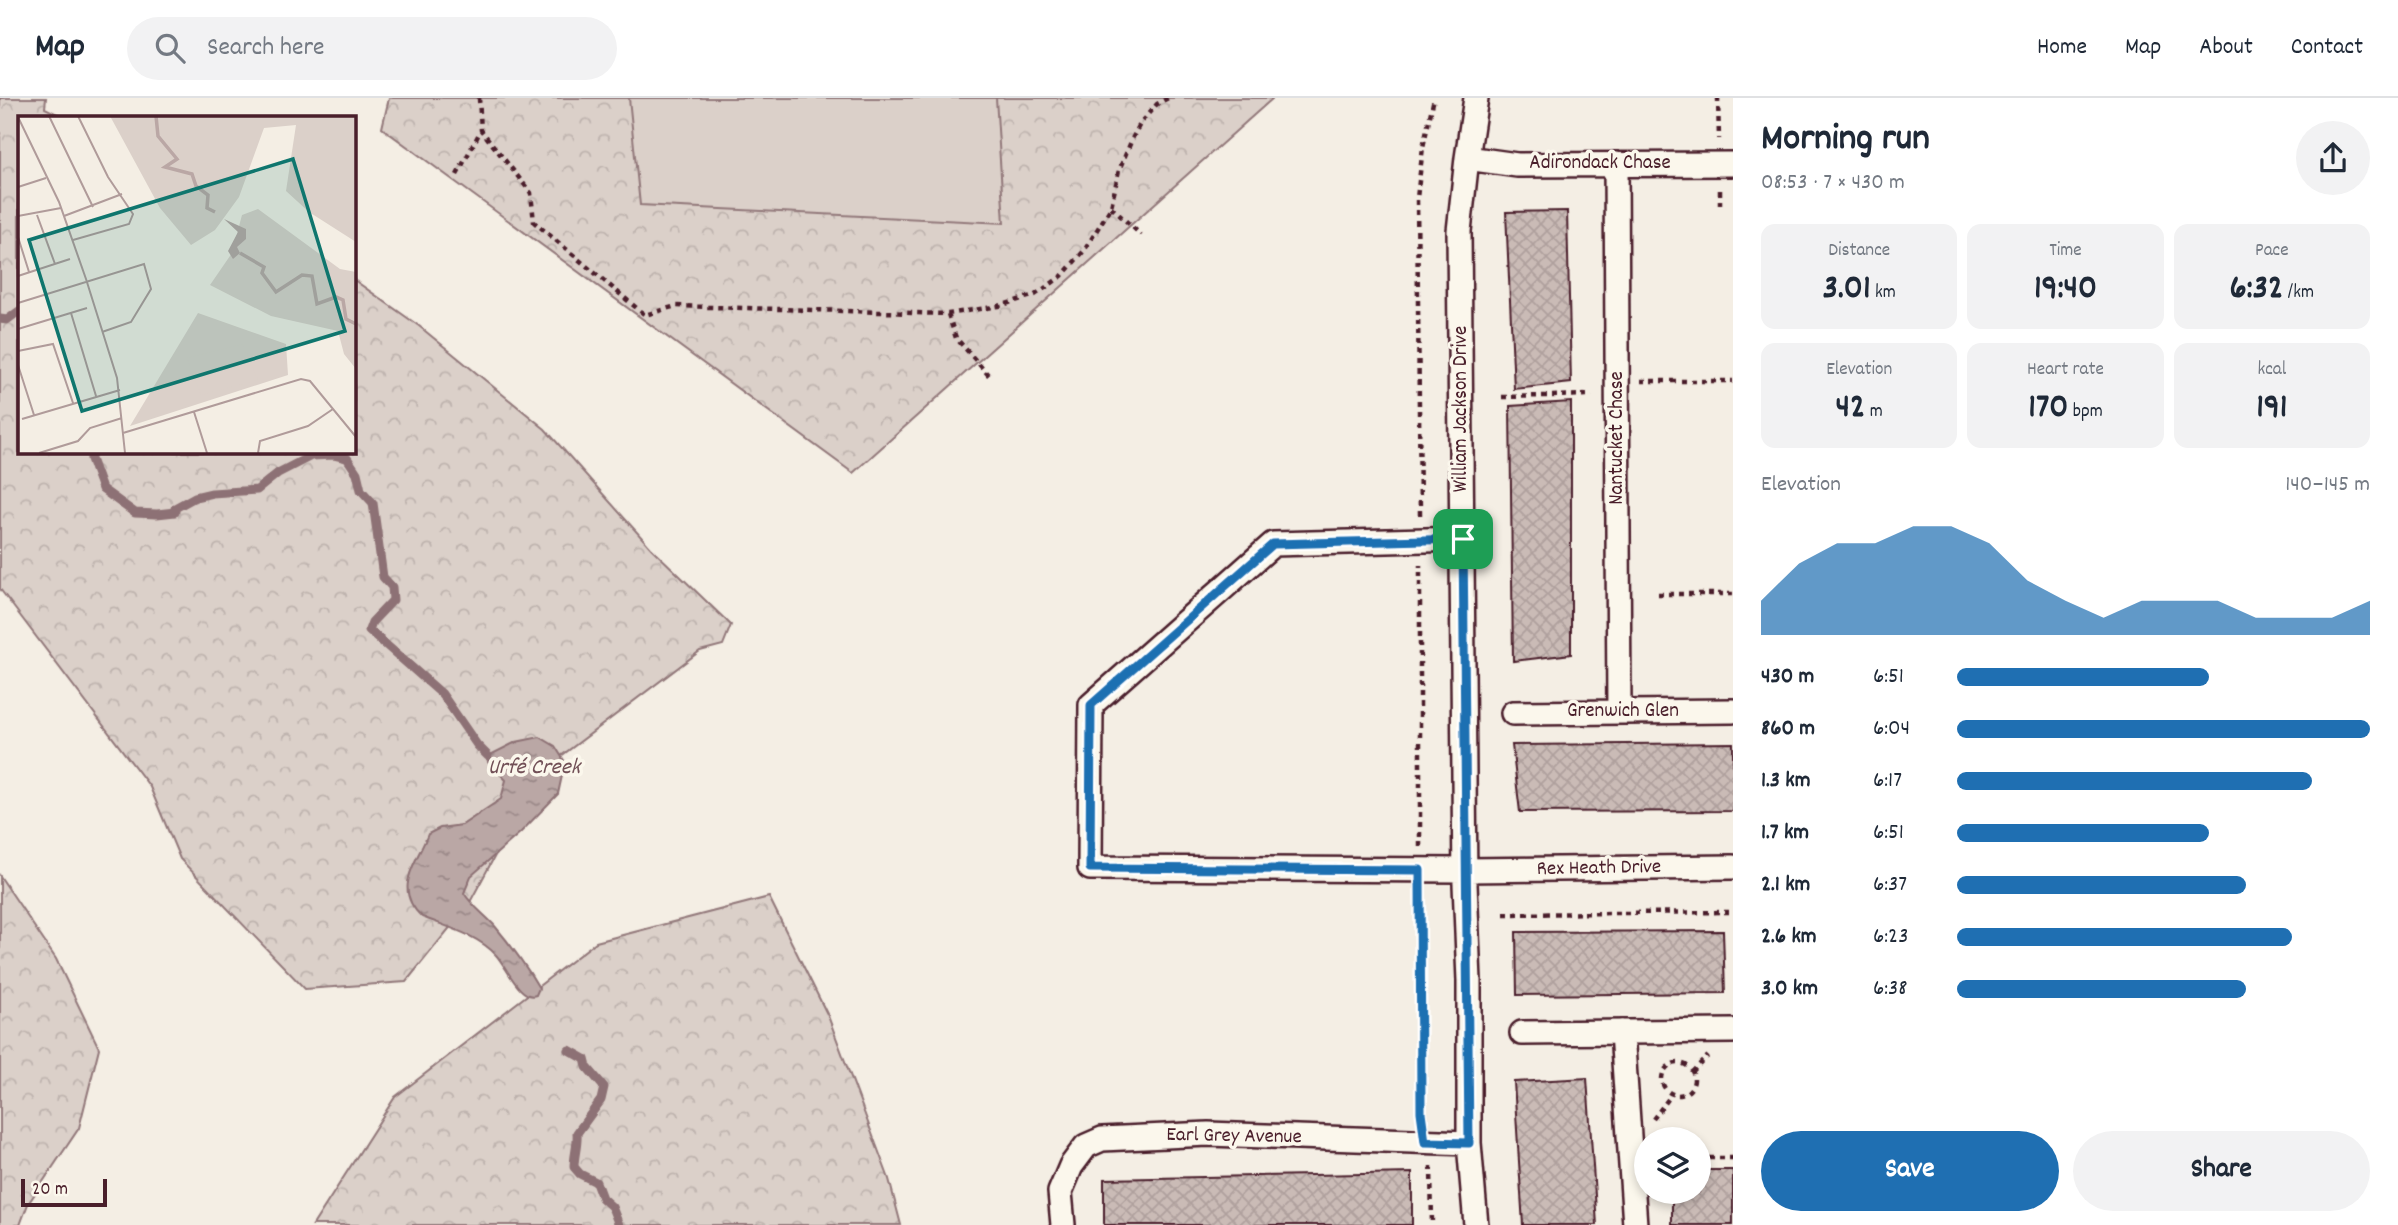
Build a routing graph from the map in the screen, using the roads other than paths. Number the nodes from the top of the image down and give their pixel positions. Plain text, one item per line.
1 (1476, 98) edge
2 (1466, 158) junction
3 (1616, 164) junction
4 (1724, 164) edge
5 (1463, 539) junction
6 (1733, 711) edge
7 (1619, 712) junction
8 (1513, 713) dead end
9 (1733, 867) edge
10 (1465, 870) junction
11 (1733, 1031) edge
12 (1622, 1032) junction
13 (1521, 1033) dead end
14 (1469, 1143) junction
15 (1063, 1225) edge
16 (1476, 1225) edge
17 (1635, 1225) edge

1 - 2 street, William Jackson Drive
2 - 3 street, Adirondack Chase
2 - 5 street, William Jackson Drive
3 - 4 street, Adirondack Chase
3 - 7 street, Nantucket Chase
5 - 10 street, William Jackson Drive
5 - 10 street, Rex Heath Drive
6 - 7 street, Grenwich Glen
7 - 8 street, Grenwich Glen
9 - 10 street, Rex Heath Drive
10 - 14 street, William Jackson Drive
11 - 12 street
12 - 13 street
12 - 17 street
14 - 15 street, Earl Grey Avenue
14 - 16 street, William Jackson Drive

